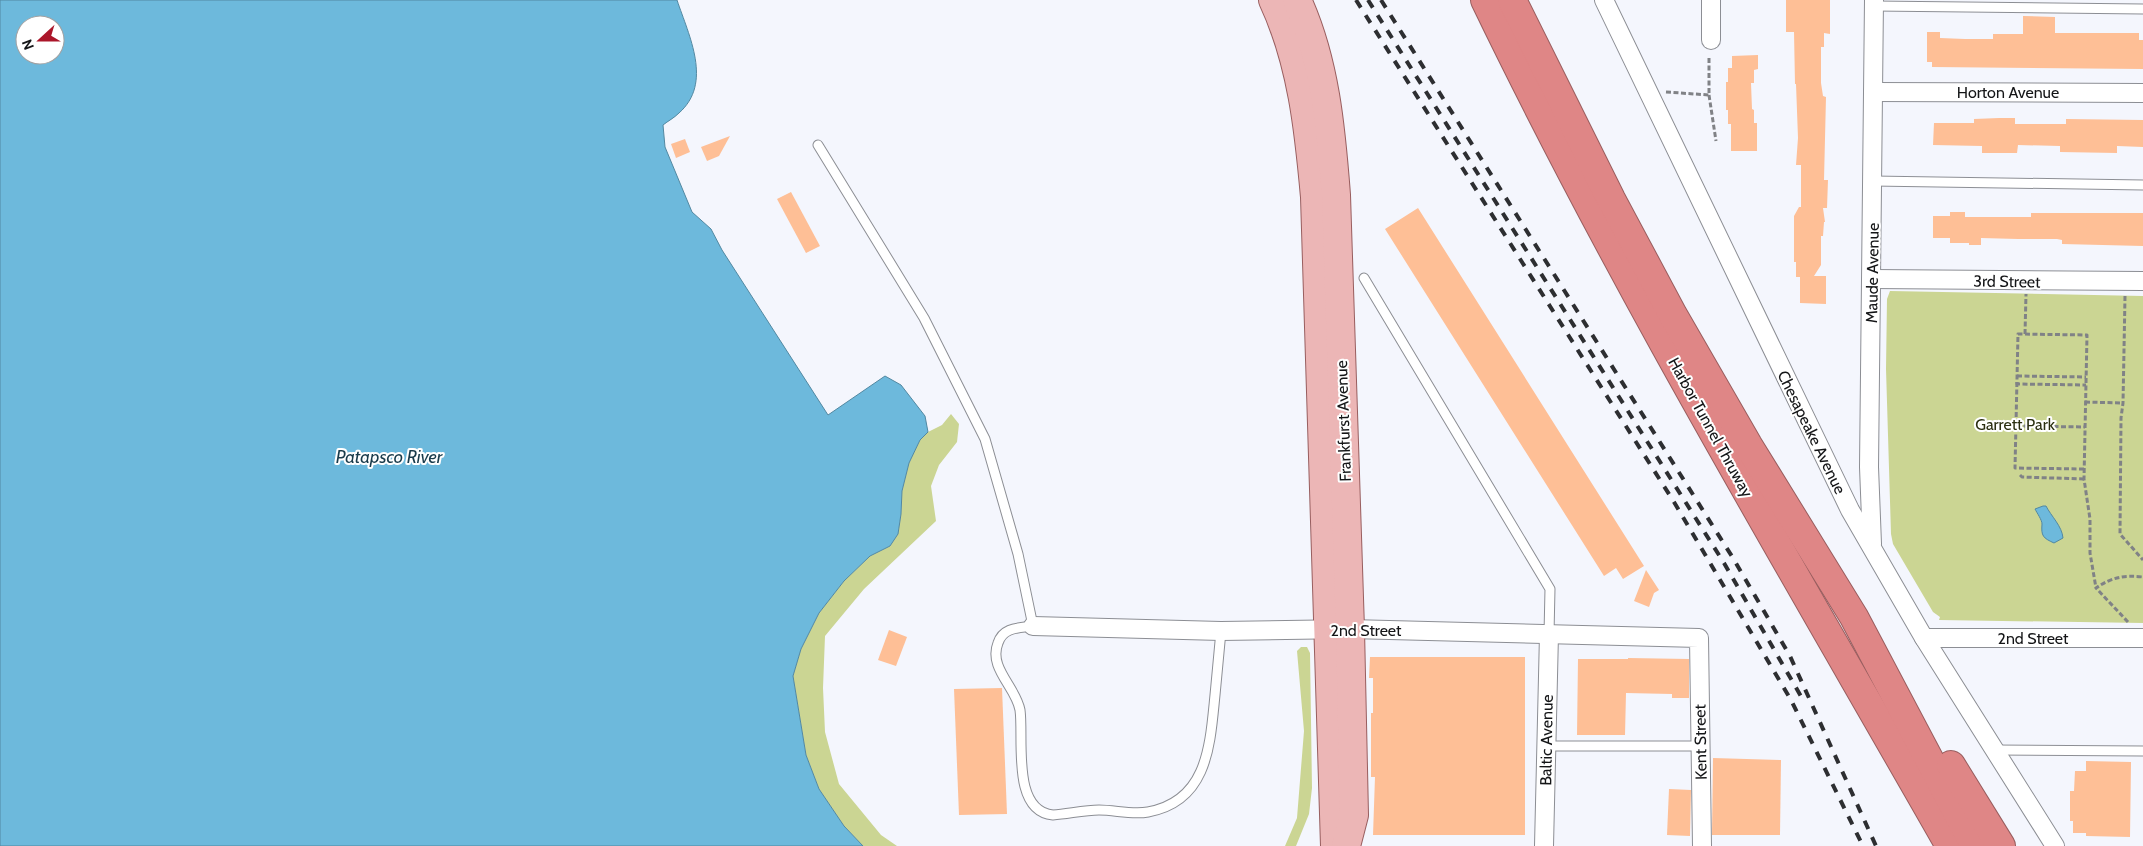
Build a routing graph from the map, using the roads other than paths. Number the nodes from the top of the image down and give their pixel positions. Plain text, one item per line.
1 (1273, 0) edge
2 (1298, 0) edge
3 (1485, 0) edge
4 (1512, 0) edge
5 (1604, 0) edge
6 (1711, 0) edge
7 (1874, 3) edge
8 (2143, 9) edge
9 (1711, 40) road end
10 (1873, 92) junction
11 (2143, 93) edge
12 (818, 145) dead end
13 (1873, 181) junction
14 (2143, 185) edge
15 (1364, 278) dead end
16 (1872, 279) junction
17 (2143, 281) edge
18 (1872, 547) junction
19 (1033, 626) junction
20 (1339, 629) junction
21 (1221, 631) junction
22 (1549, 634) junction
23 (1699, 638) joint
24 (1924, 638) junction
25 (2143, 638) edge
26 (1546, 746) junction
27 (1700, 746) junction
28 (1993, 750) junction
29 (2143, 751) edge
30 (1971, 838) edge
31 (1335, 846) edge
32 (1346, 846) edge
33 (1544, 846) edge
34 (1702, 846) edge
35 (2055, 846) edge

1 - 20 main road, Frankfurst Avenue
2 - 20 main road, Frankfurst Avenue
3 - 30 highway, Harbor Tunnel Thruway
4 - 30 highway, Harbor Tunnel Thruway
5 - 18 street, Chesapeake Avenue
6 - 9 street
7 - 8 lane
7 - 10 street, Maude Avenue
10 - 11 street, Horton Avenue
10 - 13 street, Maude Avenue
12 - 19 lane
13 - 14 lane
13 - 16 street, Maude Avenue
15 - 22 lane
16 - 17 street, 3rd Street
16 - 18 street, Maude Avenue
18 - 24 street, Chesapeake Avenue
19 - 21 street, 2nd Street
19 - 21 lane
20 - 21 street, 2nd Street
20 - 22 street, 2nd Street
20 - 31 main road, Frankfurst Avenue
20 - 32 main road, Frankfurst Avenue
22 - 23 street, 2nd Street
22 - 26 street, Baltic Avenue
23 - 27 street, Kent Street
24 - 25 street, 2nd Street
24 - 28 street, Chesapeake Avenue
26 - 27 lane
26 - 33 street, Baltic Avenue
27 - 34 street, Kent Street
28 - 29 lane
28 - 35 street, Chesapeake Avenue

